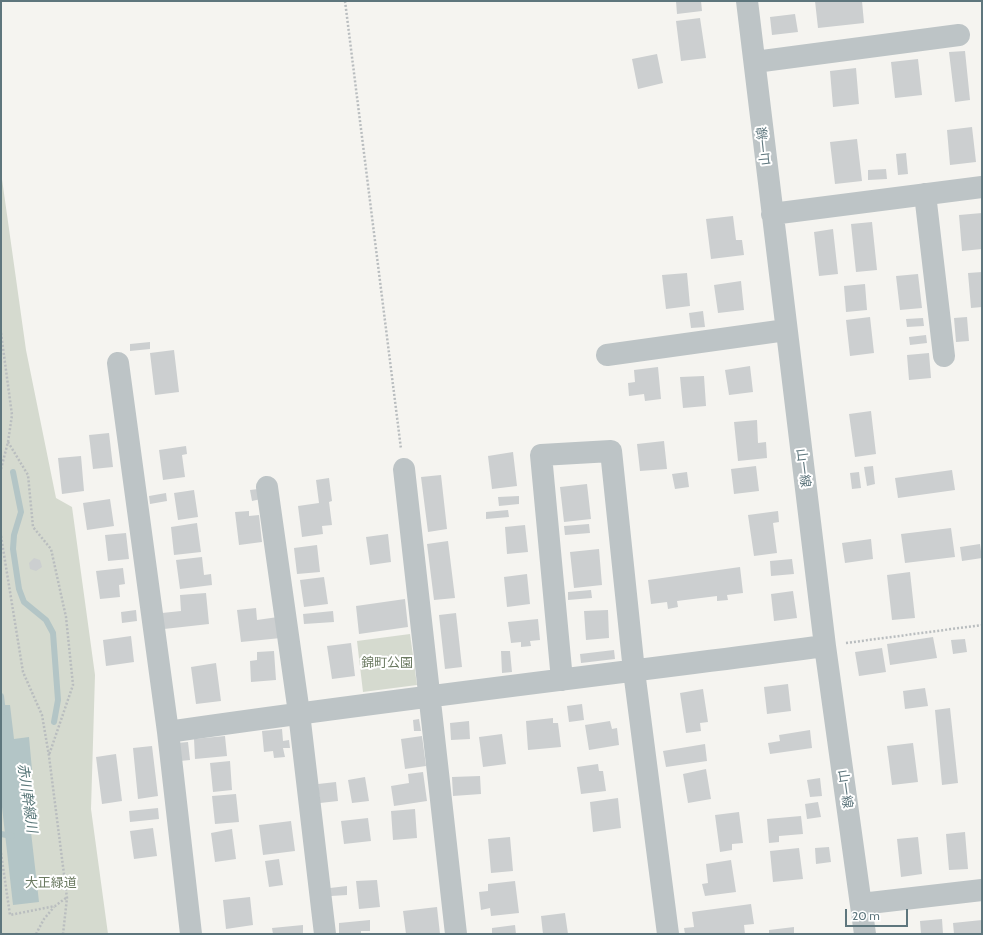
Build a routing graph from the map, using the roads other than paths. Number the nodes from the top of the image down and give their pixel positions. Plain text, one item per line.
1 (747, 1) edge
2 (959, 35) dead end
3 (755, 62) junction
4 (982, 187) edge
5 (926, 194) junction
6 (772, 214) junction
7 (786, 330) junction
8 (607, 355) dead end
9 (944, 356) dead end
10 (118, 363) dead end
11 (404, 469) road end
12 (267, 487) dead end
13 (825, 646) junction
14 (634, 671) junction
15 (562, 680) junction
16 (429, 697) junction
17 (299, 713) junction
18 (168, 732) junction
19 (982, 890) edge
20 (861, 904) junction
21 (191, 934) edge
22 (325, 934) edge
23 (456, 934) edge
24 (668, 934) edge
25 (865, 934) edge

1 - 3 street, 山一線
2 - 3 street
3 - 6 street, 山一線
4 - 5 street
5 - 6 street
5 - 9 street
6 - 7 street, 山一線
7 - 8 street
7 - 13 street, 山一線
10 - 18 street
11 - 16 street
12 - 17 street
13 - 14 street
13 - 20 street, 山一線
14 - 15 street
14 - 15 street
14 - 24 street
15 - 16 street
16 - 17 street
16 - 23 street
17 - 18 street
17 - 22 street
18 - 21 street
19 - 20 street
20 - 25 street, 山一線

